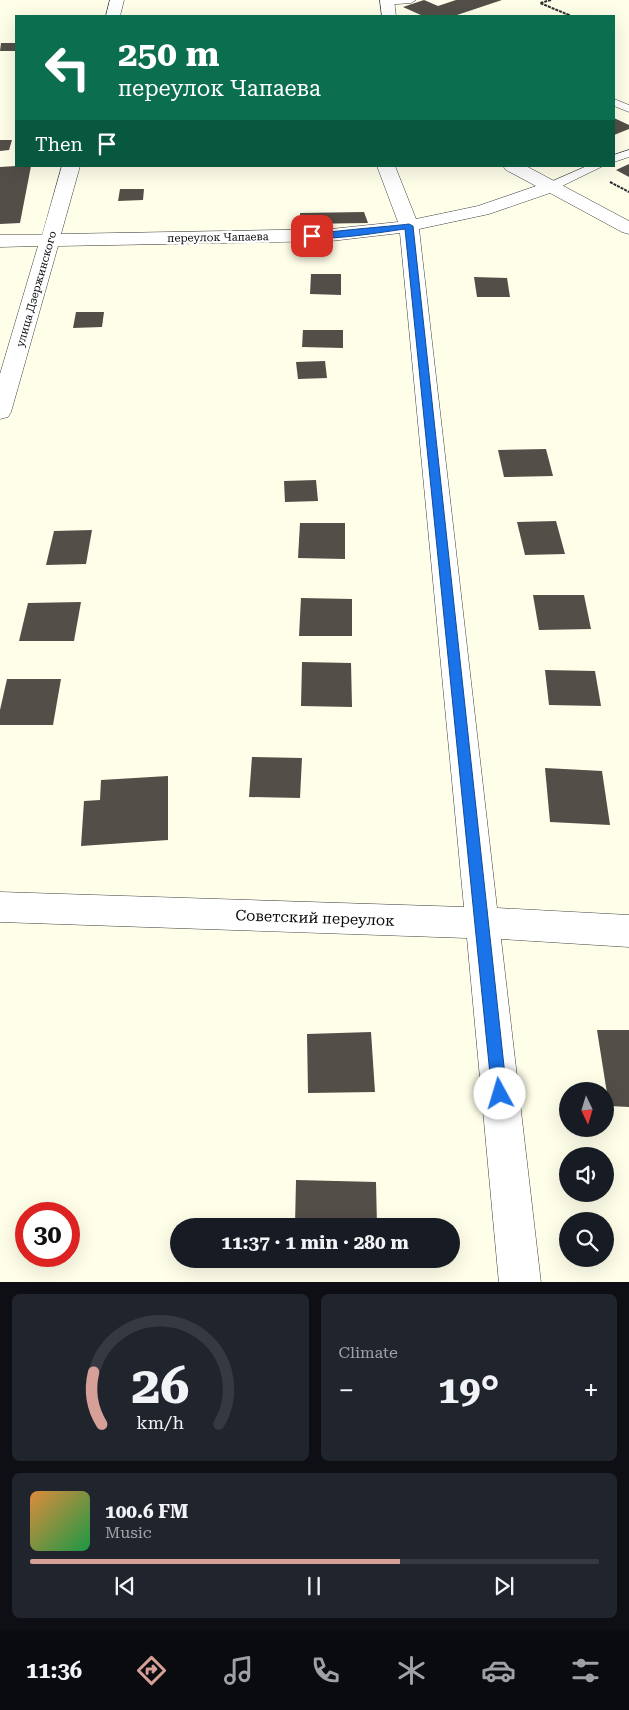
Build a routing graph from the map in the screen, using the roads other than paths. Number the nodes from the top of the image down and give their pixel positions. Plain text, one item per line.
1 (118, 0) edge
2 (410, 0) edge
3 (388, 6) edge
4 (113, 15) edge
5 (615, 102) edge
6 (629, 109) edge
7 (629, 153) edge
8 (615, 159) edge
9 (71, 167) edge
10 (386, 167) edge
11 (514, 167) edge
12 (594, 167) edge
13 (550, 187) junction
14 (409, 226) junction
15 (629, 228) edge
16 (50, 240) junction
17 (0, 241) edge
18 (0, 412) edge
19 (0, 907) edge
20 (482, 924) junction
21 (629, 931) edge
22 (520, 1282) edge

1 - 4 street
2 - 3 lane
5 - 6 lane
7 - 8 lane
9 - 16 street, улица Дзержинского
10 - 14 street
11 - 13 street
12 - 13 lane
13 - 14 street, переулок Чапаева
13 - 15 street
14 - 16 street, переулок Чапаева
14 - 20 street
16 - 17 street, переулок Чапаева
16 - 18 street, улица Дзержинского
19 - 20 street, Советский переулок
20 - 21 street, Советский переулок
20 - 22 street

